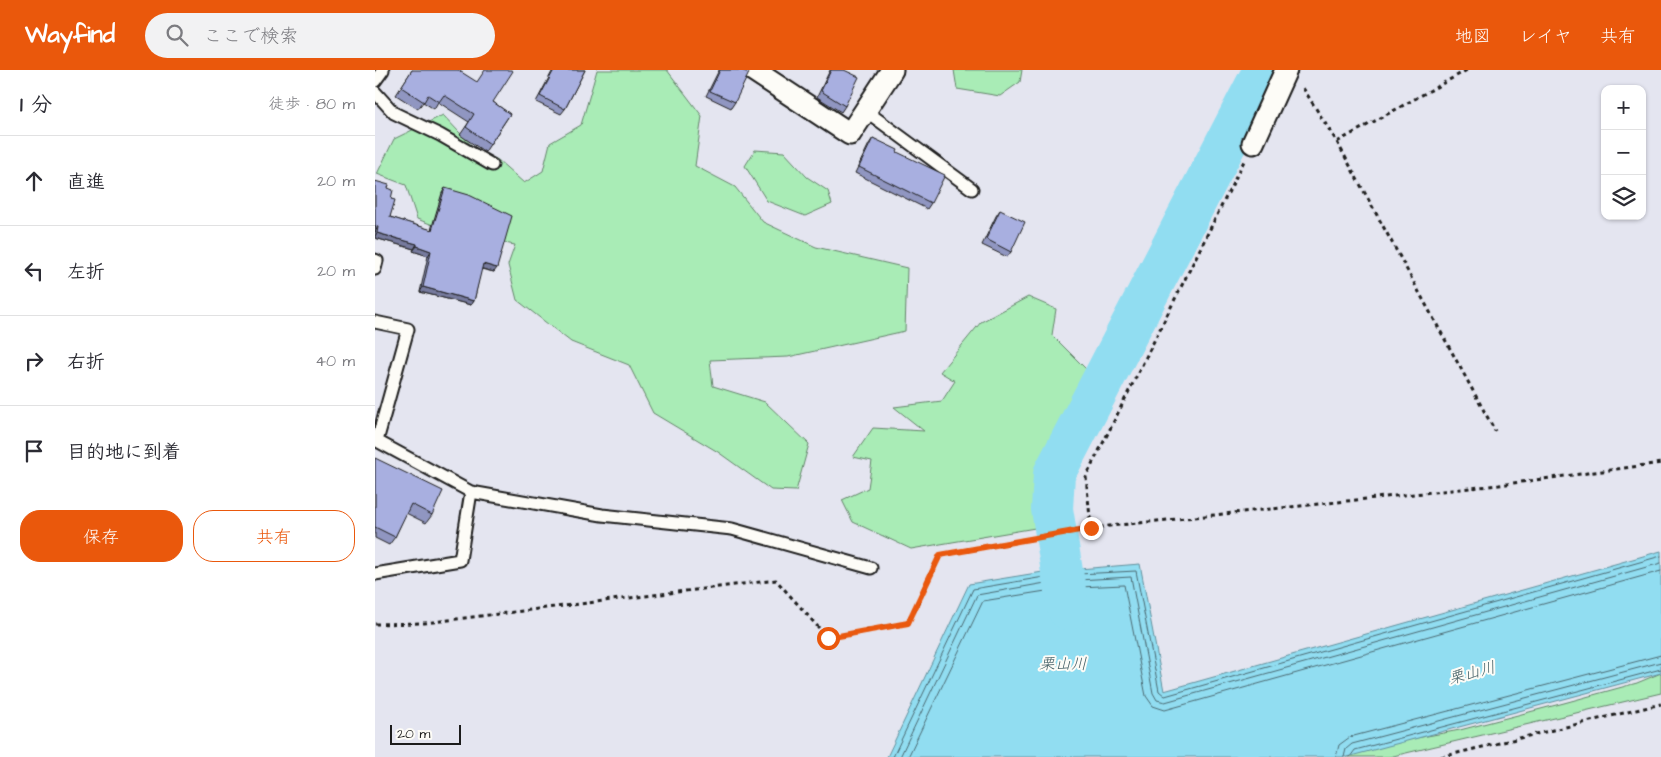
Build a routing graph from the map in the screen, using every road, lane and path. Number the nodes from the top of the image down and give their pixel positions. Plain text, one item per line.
1 (383, 70) edge
2 (753, 70) edge
3 (892, 70) edge
4 (1286, 70) edge
5 (1467, 70) edge
6 (375, 81) edge
7 (1302, 85) dead end
8 (375, 92) edge
9 (866, 111) junction
10 (1337, 142) junction
11 (1253, 143) joint
12 (492, 165) dead end
13 (972, 188) dead end
14 (375, 260) edge
15 (375, 269) edge
16 (375, 322) edge
17 (1495, 431) dead end
18 (1661, 463) edge
19 (471, 492) junction
20 (1091, 528) junction
21 (871, 568) dead end
22 (375, 574) edge
23 (375, 624) edge
24 (1661, 704) edge
25 (1441, 757) edge

1 - 6 lane
2 - 9 street
3 - 9 street
4 - 11 street
5 - 10 path
7 - 10 path
8 - 12 lane
9 - 13 lane
10 - 17 path
11 - 20 path
14 - 15 lane
16 - 19 lane
18 - 20 path
19 - 21 lane
19 - 22 lane
20 - 23 path
24 - 25 path

